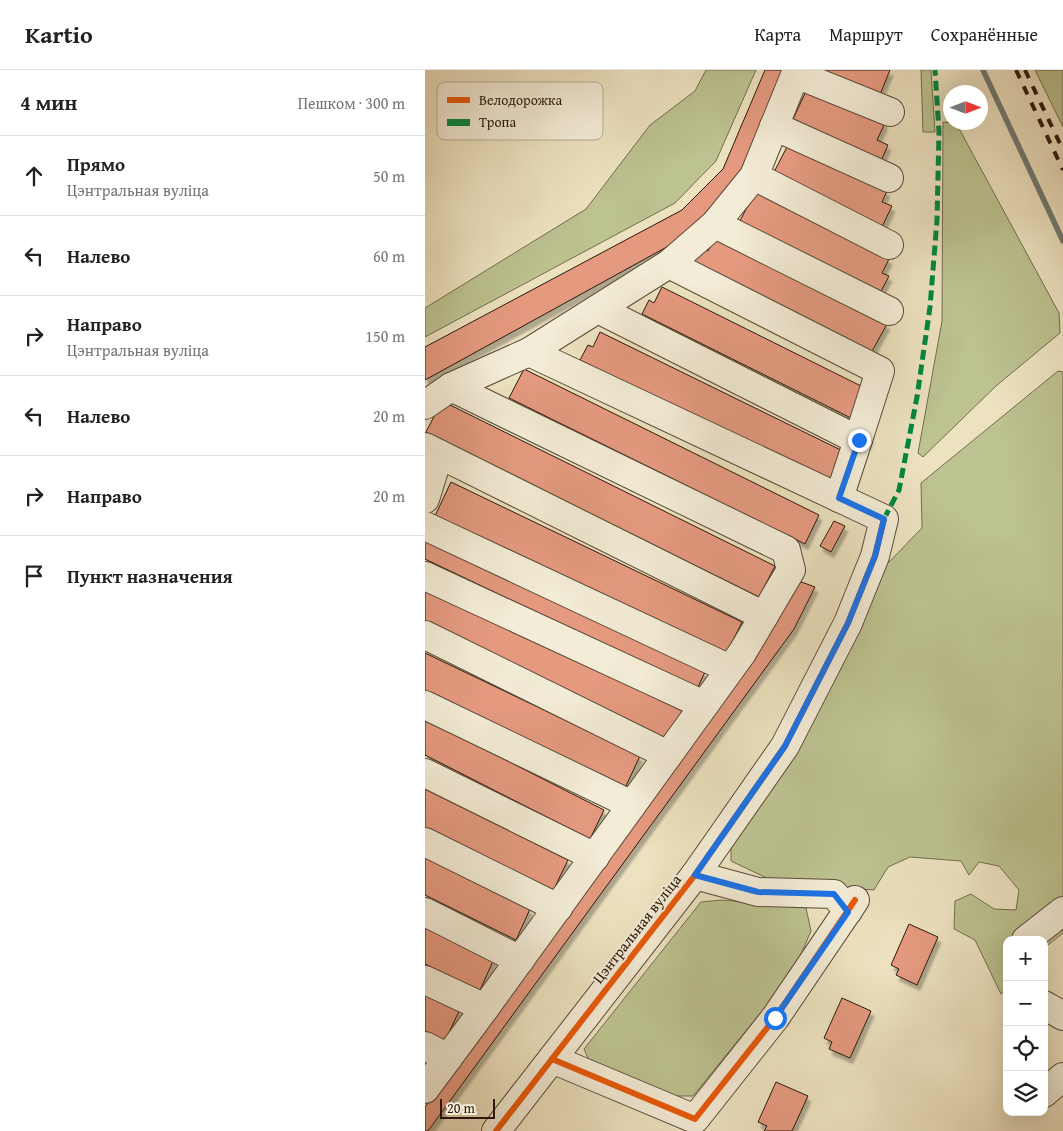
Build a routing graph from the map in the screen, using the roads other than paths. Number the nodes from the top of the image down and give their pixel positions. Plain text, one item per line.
1 (796, 72) edge
2 (890, 112) dead end
3 (774, 126) junction
4 (754, 176) junction
5 (889, 178) dead end
6 (715, 224) junction
7 (889, 244) dead end
8 (669, 264) junction
9 (598, 309) junction
10 (889, 312) dead end
11 (529, 352) junction
12 (451, 387) junction
13 (425, 405) edge
14 (859, 440) junction
15 (432, 450) edge
16 (839, 498) junction
17 (425, 499) edge
18 (425, 526) edge
19 (425, 576) edge
20 (763, 616) junction
21 (425, 636) edge
22 (730, 669) junction
23 (425, 705) edge
24 (704, 705) junction
25 (668, 755) junction
26 (425, 773) edge
27 (632, 805) junction
28 (425, 842) edge
29 (595, 857) junction
30 (695, 875) junction
31 (557, 908) junction
32 (1063, 911) edge
33 (425, 912) edge
34 (1031, 936) edge
35 (521, 960) junction
36 (425, 980) edge
37 (1048, 1007) edge
38 (485, 1008) junction
39 (1063, 1016) edge
40 (437, 1052) edge
41 (552, 1059) junction
42 (1063, 1076) edge
43 (425, 1089) edge
44 (1048, 1089) edge
45 (496, 1131) edge

1 - 2 street
1 - 3 street
3 - 4 street
3 - 5 street
4 - 6 street
4 - 7 street
6 - 8 street
6 - 10 street
8 - 9 street
8 - 14 street
9 - 11 street
9 - 14 street
11 - 12 street
11 - 16 street
12 - 13 street
12 - 20 street
14 - 16 street
15 - 17 street
15 - 20 street
16 - 30 street, Цэнтральная вуліца
18 - 22 street
19 - 24 street
20 - 22 street
21 - 25 street
22 - 24 street
23 - 27 street
24 - 25 street
25 - 27 street
26 - 29 street
27 - 29 street
28 - 31 street
29 - 31 street
30 - 41 street, Цэнтральная вуліца
30 - 41 street
31 - 35 street
32 - 34 street
33 - 35 street
35 - 38 street
36 - 38 street
37 - 39 street
38 - 40 street
40 - 43 street
41 - 45 street, Цэнтральная вуліца
42 - 44 street

